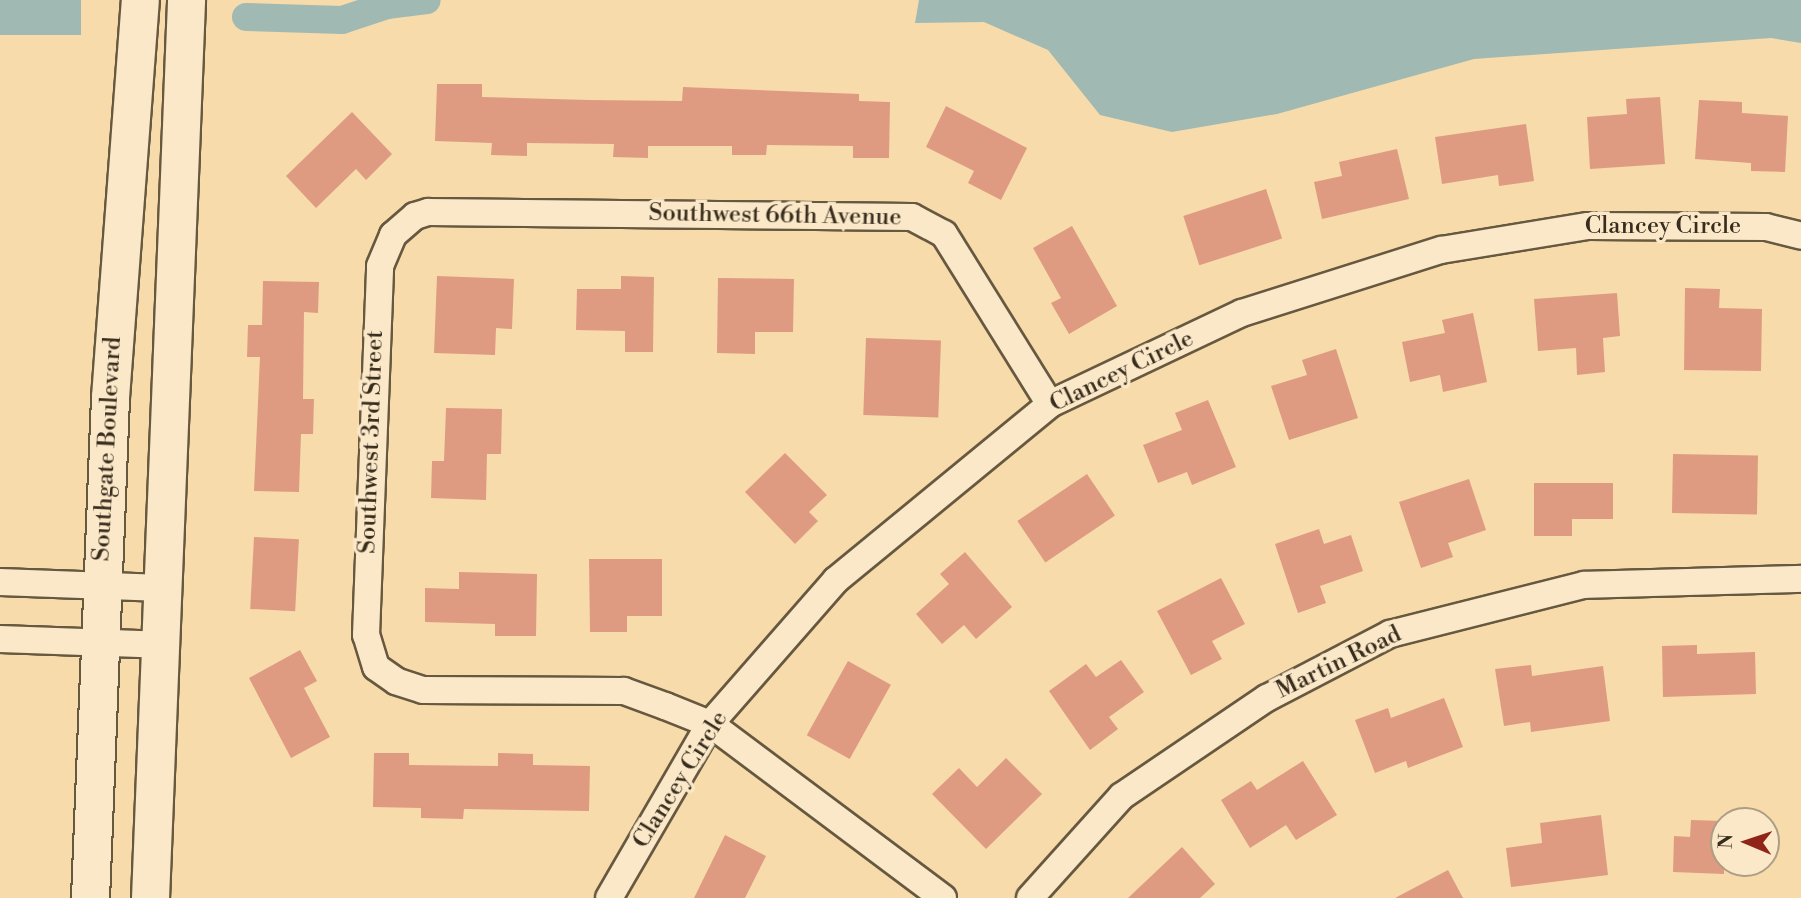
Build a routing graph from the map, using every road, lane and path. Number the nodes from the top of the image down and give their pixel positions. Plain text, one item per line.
1 (140, 0) edge
2 (187, 0) edge
3 (405, 223) joint
4 (1801, 236) edge
5 (1050, 404) junction
6 (1801, 579) edge
7 (0, 582) edge
8 (100, 587) junction
9 (163, 588) junction
10 (0, 639) edge
11 (98, 645) junction
12 (160, 645) junction
13 (710, 724) junction
14 (90, 898) edge
15 (150, 898) edge
16 (609, 898) edge
17 (943, 898) edge
18 (1030, 898) edge

1 - 8 main road, Southgate Boulevard
2 - 9 main road
3 - 5 street, Southwest 66th Avenue
3 - 13 street, Southwest 3rd Street
4 - 5 street, Clancey Circle
5 - 13 street, Clancey Circle
6 - 18 street, Martin Road
7 - 8 street
8 - 9 street
8 - 11 main road, Southgate Boulevard
9 - 12 main road
10 - 11 street
11 - 12 street
11 - 14 main road, Southgate Boulevard
12 - 15 main road
13 - 16 street, Clancey Circle
13 - 17 street

